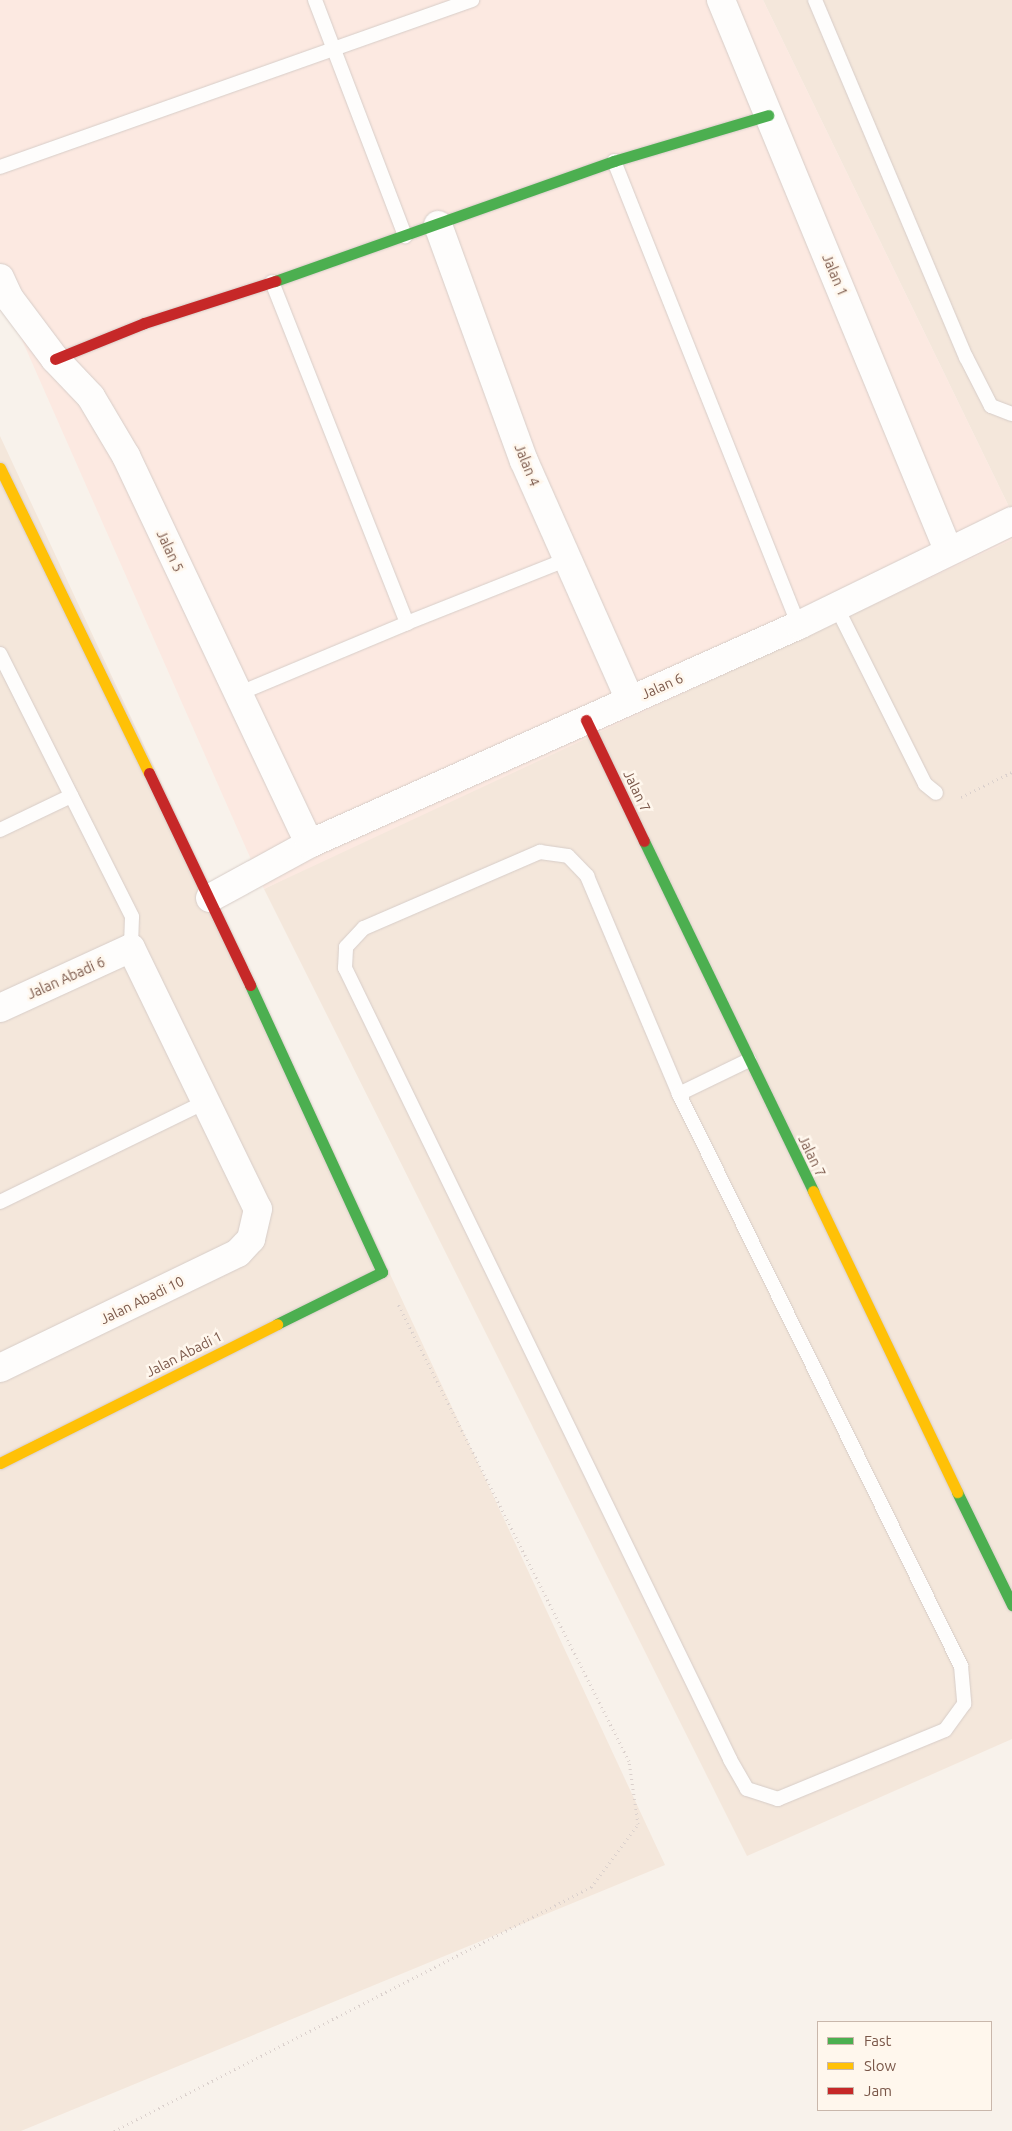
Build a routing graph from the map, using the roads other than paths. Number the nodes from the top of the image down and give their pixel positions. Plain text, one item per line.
1 (315, 0) edge
2 (472, 0) edge
3 (721, 0) edge
4 (816, 0) edge
5 (331, 48) junction
6 (768, 115) junction
7 (614, 161) junction
8 (0, 167) edge
9 (438, 225) junction
10 (405, 236) junction
11 (0, 278) edge
12 (272, 282) junction
13 (55, 359) junction
14 (1012, 414) edge
15 (0, 468) edge
16 (1012, 521) edge
17 (948, 550) junction
18 (568, 559) junction
19 (836, 606) junction
20 (407, 623) junction
21 (799, 625) junction
22 (0, 654) edge
23 (240, 693) junction
24 (630, 700) junction
25 (586, 720) junction
26 (936, 793) road end
27 (71, 796) junction
28 (0, 830) edge
29 (309, 844) junction
30 (210, 898) junction
31 (132, 948) junction
32 (0, 1008) edge
33 (749, 1060) junction
34 (679, 1094) junction
35 (209, 1100) junction
36 (0, 1202) edge
37 (0, 1368) edge
38 (0, 1463) edge
39 (1012, 1606) edge

1 - 5 lane
2 - 5 lane
3 - 6 street, Jalan 1
4 - 14 lane
5 - 8 lane
5 - 10 lane
6 - 7 street
6 - 17 street, Jalan 1
7 - 9 street
7 - 21 lane
9 - 10 street
9 - 18 street, Jalan 4
10 - 12 street
11 - 13 street, Jalan 5
12 - 13 street
12 - 20 lane
13 - 23 street, Jalan 5
15 - 30 street
16 - 17 street, Jalan 6
17 - 19 street, Jalan 6
18 - 20 lane
18 - 24 street, Jalan 4
19 - 21 street, Jalan 6
19 - 26 lane
20 - 23 lane
21 - 24 street, Jalan 6
22 - 27 lane
23 - 29 street, Jalan 5
24 - 25 street, Jalan 6
25 - 29 street, Jalan 6
25 - 33 street, Jalan 7
27 - 28 lane
27 - 31 lane
29 - 30 street, Jalan 6
30 - 38 street, Jalan Abadi 1
31 - 32 street, Jalan Abadi 6
31 - 35 street
33 - 34 lane
33 - 39 street, Jalan 7
34 - 34 lane
35 - 36 lane
35 - 37 street, Jalan Abadi 10

